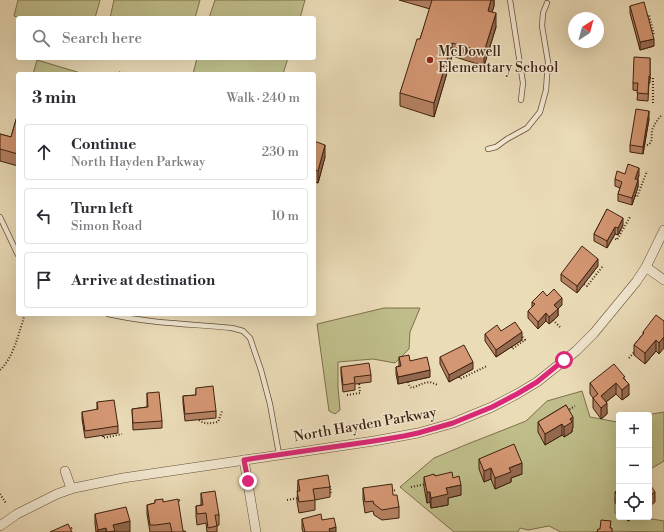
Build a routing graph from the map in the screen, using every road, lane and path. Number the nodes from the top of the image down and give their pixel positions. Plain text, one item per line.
1 (510, 0) edge
2 (548, 3) dead end
3 (646, 17) edge
4 (654, 34) edge
5 (650, 78) edge
6 (521, 100) dead end
7 (653, 105) dead end
8 (661, 116) dead end
9 (644, 146) edge
10 (488, 149) dead end
11 (647, 171) dead end
12 (635, 196) edge
13 (0, 217) edge
14 (630, 217) dead end
15 (664, 230) edge
16 (613, 237) edge
17 (16, 251) edge
18 (603, 266) dead end
19 (646, 267) junction
20 (664, 280) edge
21 (584, 284) edge
22 (24, 316) edge
23 (117, 316) edge
24 (553, 320) edge
25 (560, 327) dead end
26 (518, 331) edge
27 (639, 345) edge
28 (511, 347) dead end
29 (629, 358) dead end
30 (487, 366) dead end
31 (0, 370) edge
32 (459, 376) edge
33 (408, 382) dead end
34 (359, 384) dead end
35 (438, 385) dead end
36 (347, 395) dead end
37 (575, 406) dead end
38 (222, 411) dead end
39 (562, 414) edge
40 (199, 420) dead end
41 (122, 434) dead end
42 (103, 436) dead end
43 (279, 454) junction
44 (244, 460) junction
45 (65, 471) dead end
46 (430, 482) edge
47 (329, 484) edge
48 (411, 487) dead end
49 (71, 488) junction
50 (396, 490) dead end
51 (388, 491) edge
52 (0, 494) edge
53 (331, 495) edge
54 (299, 498) edge
55 (182, 500) dead end
56 (287, 500) dead end
57 (170, 502) edge
58 (6, 503) dead end
59 (0, 526) edge
60 (74, 527) dead end
61 (63, 532) edge
62 (256, 532) edge

1 - 6 lane
2 - 10 lane
3 - 4 path
5 - 7 path
8 - 9 path
11 - 12 path
13 - 17 lane
14 - 16 path
15 - 19 street, North Hayden Parkway
18 - 21 path
19 - 20 street
19 - 43 street, North Hayden Parkway
22 - 31 path
23 - 43 lane
24 - 25 path
26 - 28 path
27 - 29 path
30 - 32 path
33 - 35 path
34 - 36 path
37 - 39 path
38 - 40 path
41 - 42 path
43 - 44 street, North Hayden Parkway
44 - 49 street, North Hayden Parkway
44 - 62 street
45 - 49 street
46 - 48 path
47 - 53 path
49 - 59 street, North Hayden Parkway
50 - 51 path
52 - 58 path
54 - 56 path
55 - 57 path
60 - 61 path

